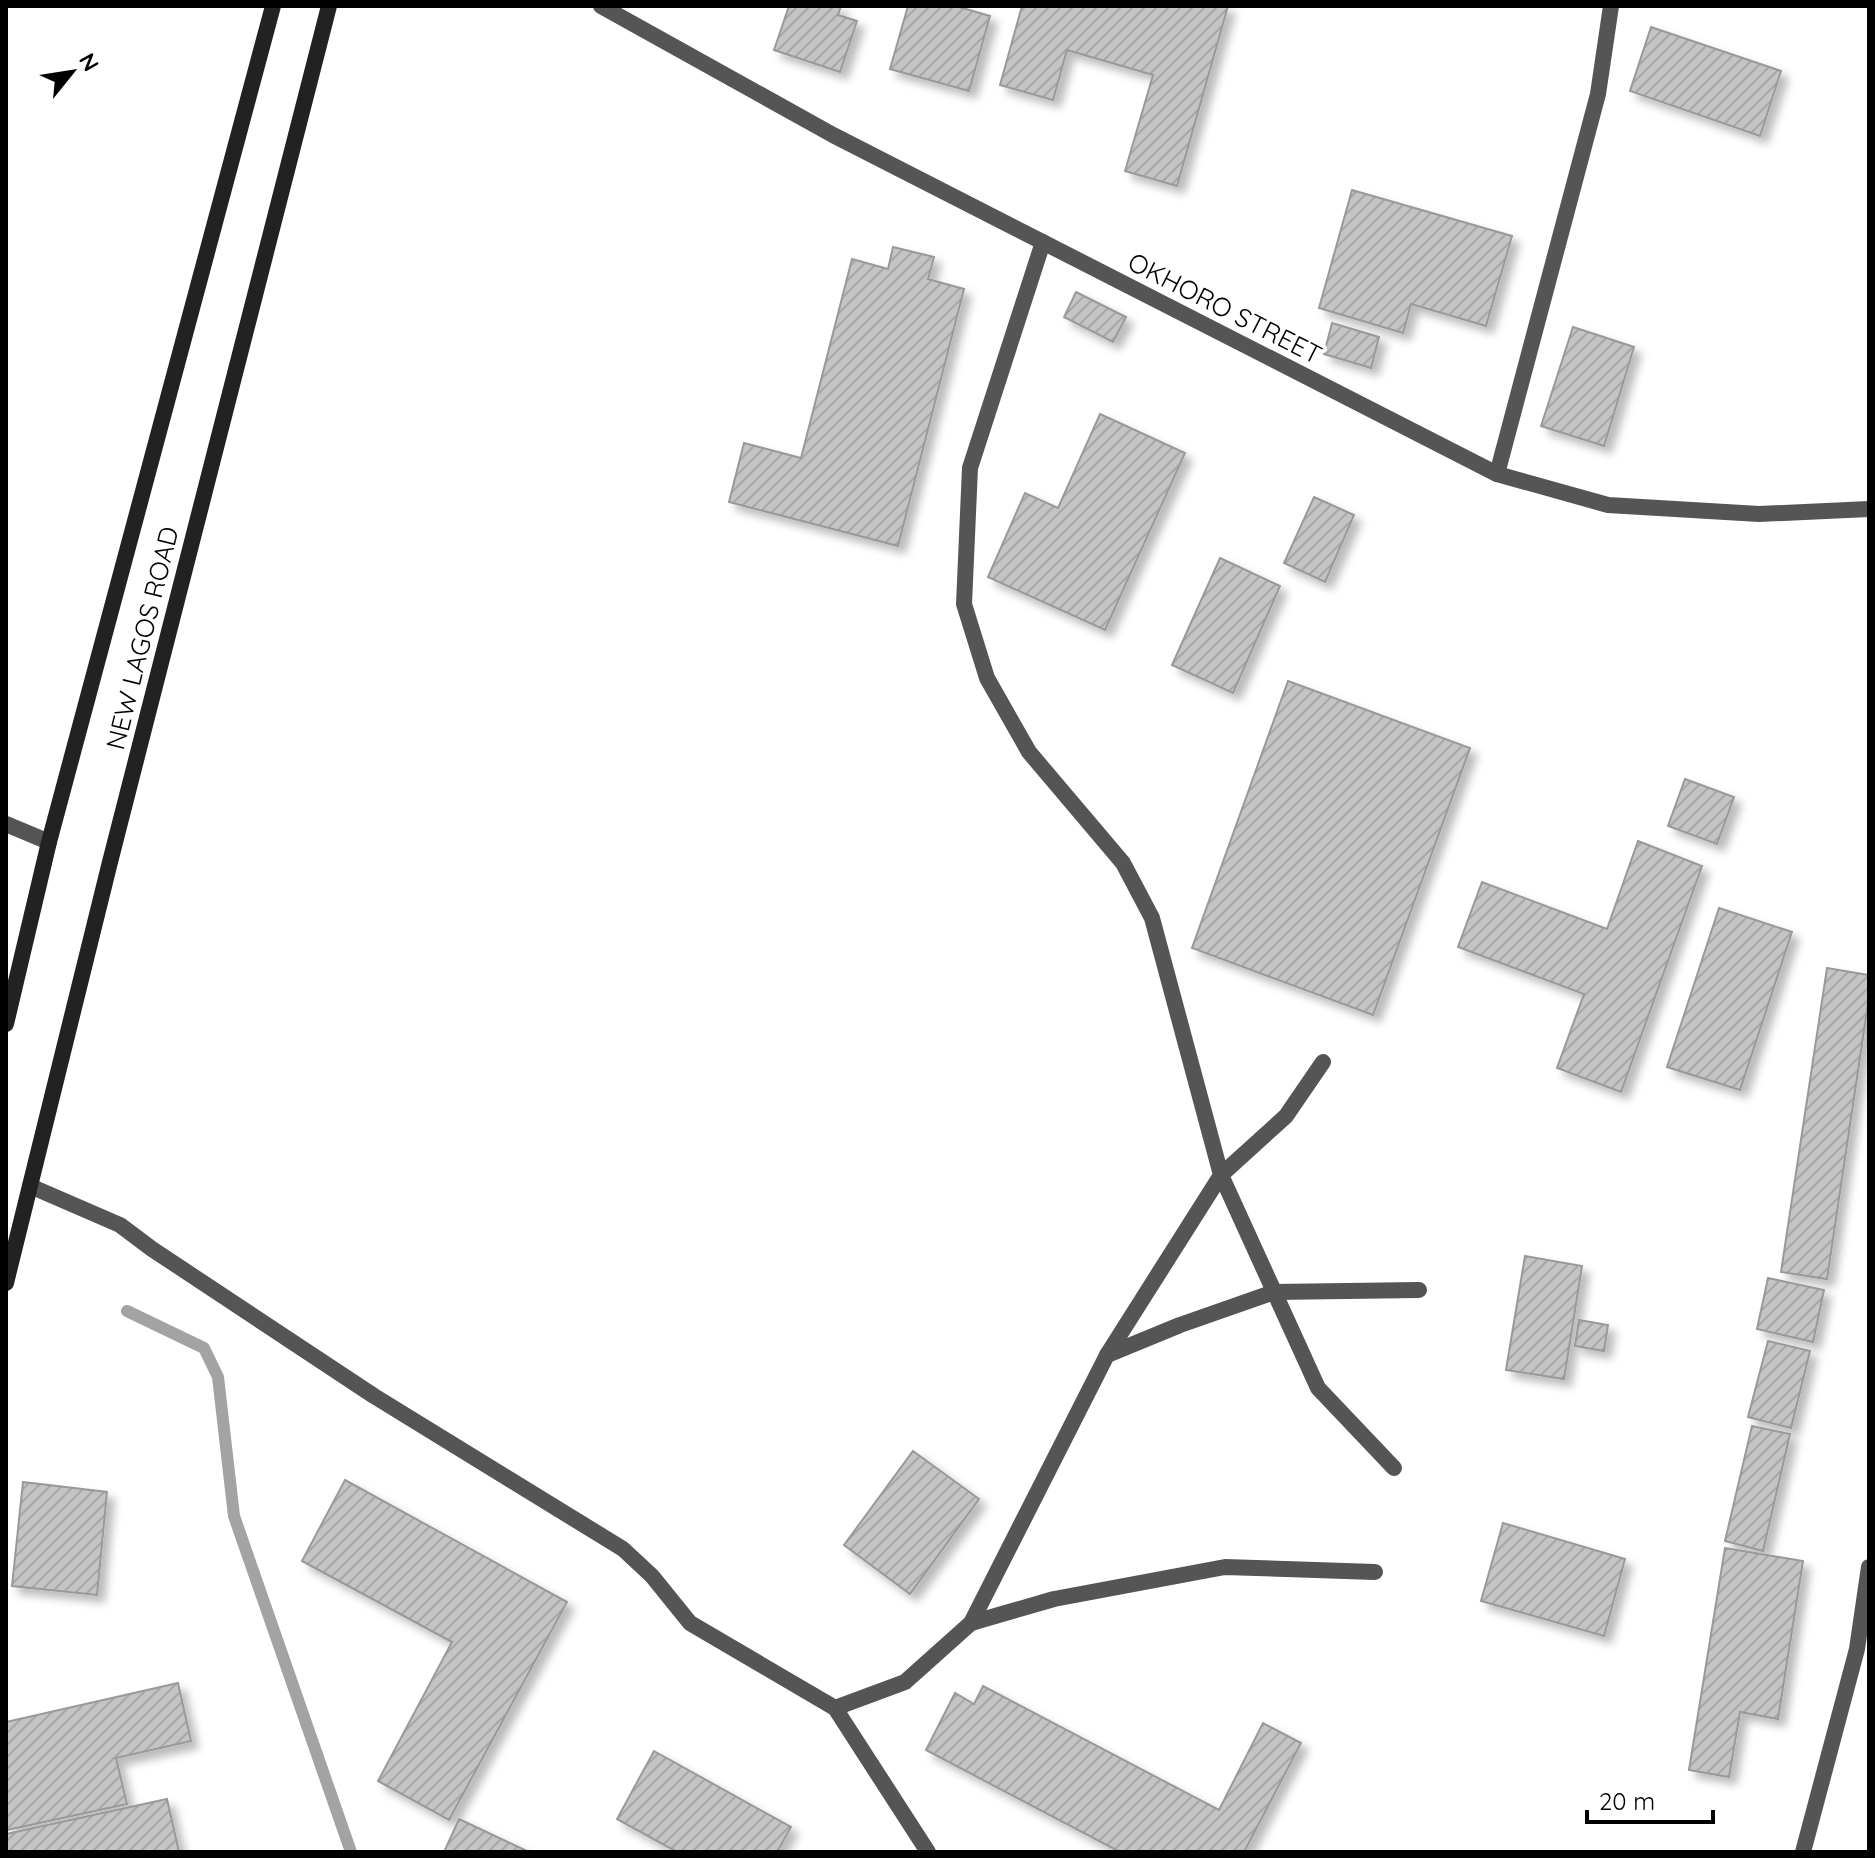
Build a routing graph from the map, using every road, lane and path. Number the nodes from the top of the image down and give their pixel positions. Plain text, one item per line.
1 (273, 6) edge
2 (329, 6) edge
3 (601, 6) edge
4 (1611, 6) edge
5 (1043, 242) junction
6 (1497, 474) junction
7 (1869, 509) edge
8 (6, 824) edge
9 (49, 842) junction
10 (6, 1024) edge
11 (1323, 1062) dead end
12 (1221, 1175) junction
13 (30, 1186) junction
14 (6, 1283) edge
15 (1419, 1290) dead end
16 (1274, 1292) junction
17 (1107, 1355) junction
18 (1394, 1468) dead end
19 (1869, 1567) edge
20 (1375, 1572) dead end
21 (971, 1623) junction
22 (1863, 1650) edge
23 (835, 1708) junction
24 (928, 1852) edge
25 (1803, 1852) edge

1 - 9 main road, NEW LAGOS ROAD
2 - 13 main road, NEW LAGOS ROAD
3 - 5 street, OKHORO STREET
4 - 6 street
5 - 6 street, OKHORO STREET
5 - 12 street
6 - 7 street, OKHORO STREET
8 - 9 street
9 - 10 main road, NEW LAGOS ROAD
11 - 12 street
12 - 16 street
12 - 17 street
13 - 14 main road, NEW LAGOS ROAD
13 - 23 street
15 - 16 street
16 - 17 street
16 - 18 street
17 - 21 street
19 - 22 street
20 - 21 street
21 - 23 street
22 - 25 street
23 - 24 street

